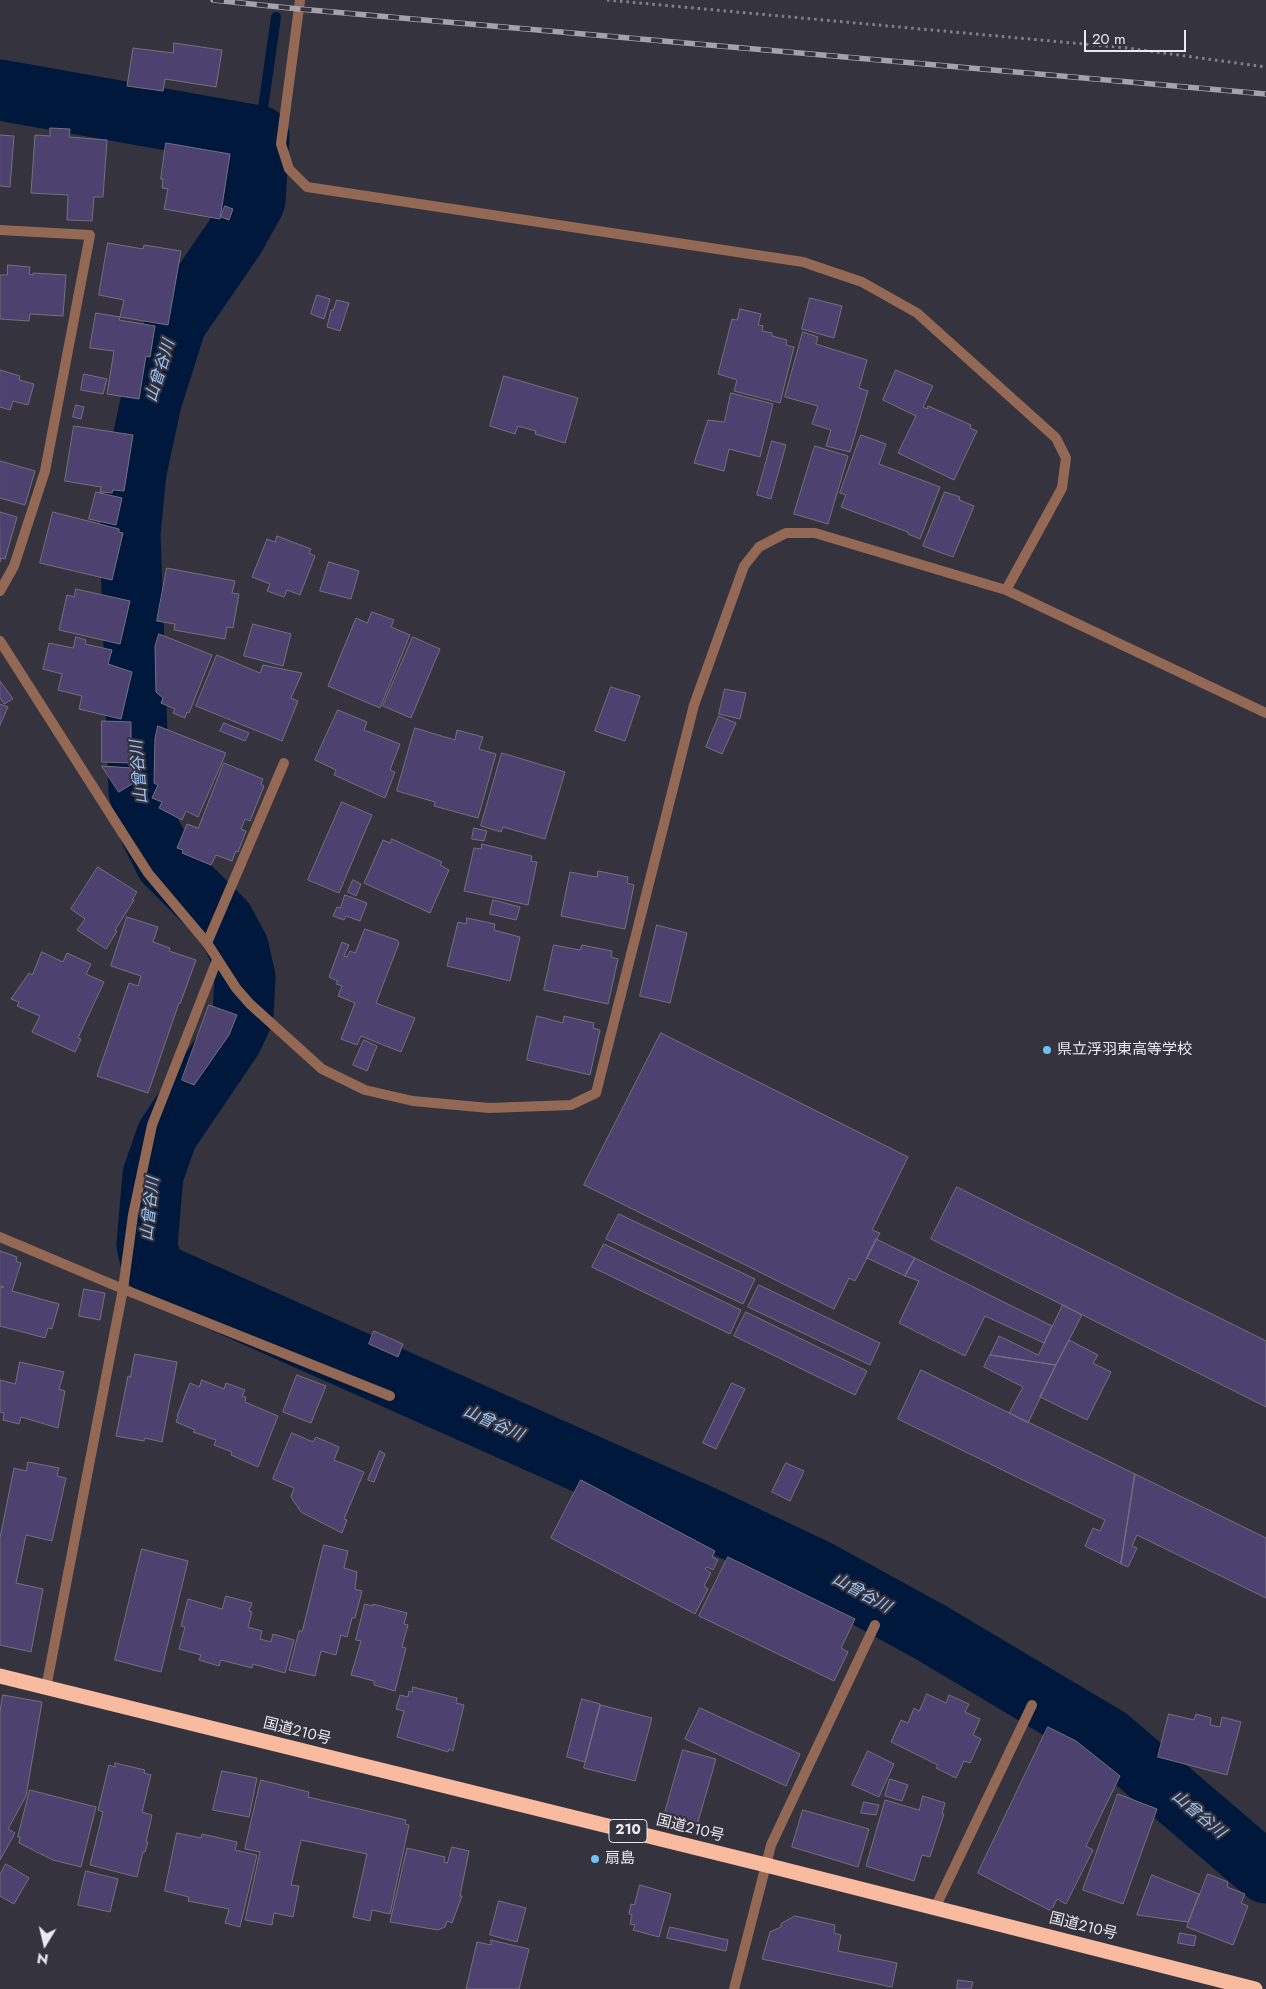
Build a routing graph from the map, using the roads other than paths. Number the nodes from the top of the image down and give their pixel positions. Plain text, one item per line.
1 (300, 0) edge
2 (0, 230) edge
3 (1006, 590) junction
4 (0, 591) edge
5 (0, 641) edge
6 (1266, 713) edge
7 (284, 763) dead end
8 (208, 943) junction
9 (217, 960) junction
10 (0, 1237) edge
11 (123, 1289) junction
12 (390, 1396) dead end
13 (875, 1626) dead end
14 (0, 1676) edge
15 (46, 1688) junction
16 (1032, 1705) dead end
17 (766, 1865) junction
18 (935, 1908) junction
19 (734, 1989) edge
20 (1254, 1989) edge

1 - 3 street
2 - 4 street
3 - 6 street
3 - 9 street
5 - 8 street
7 - 8 street
8 - 9 street
9 - 11 street
10 - 11 street
11 - 12 street
11 - 15 street
13 - 17 street
14 - 15 highway, 国道210号 / 210
15 - 17 highway, 国道210号 / 210
16 - 18 street
17 - 18 highway, 国道210号 / 210
17 - 19 street
18 - 20 highway, 国道210号 / 210

